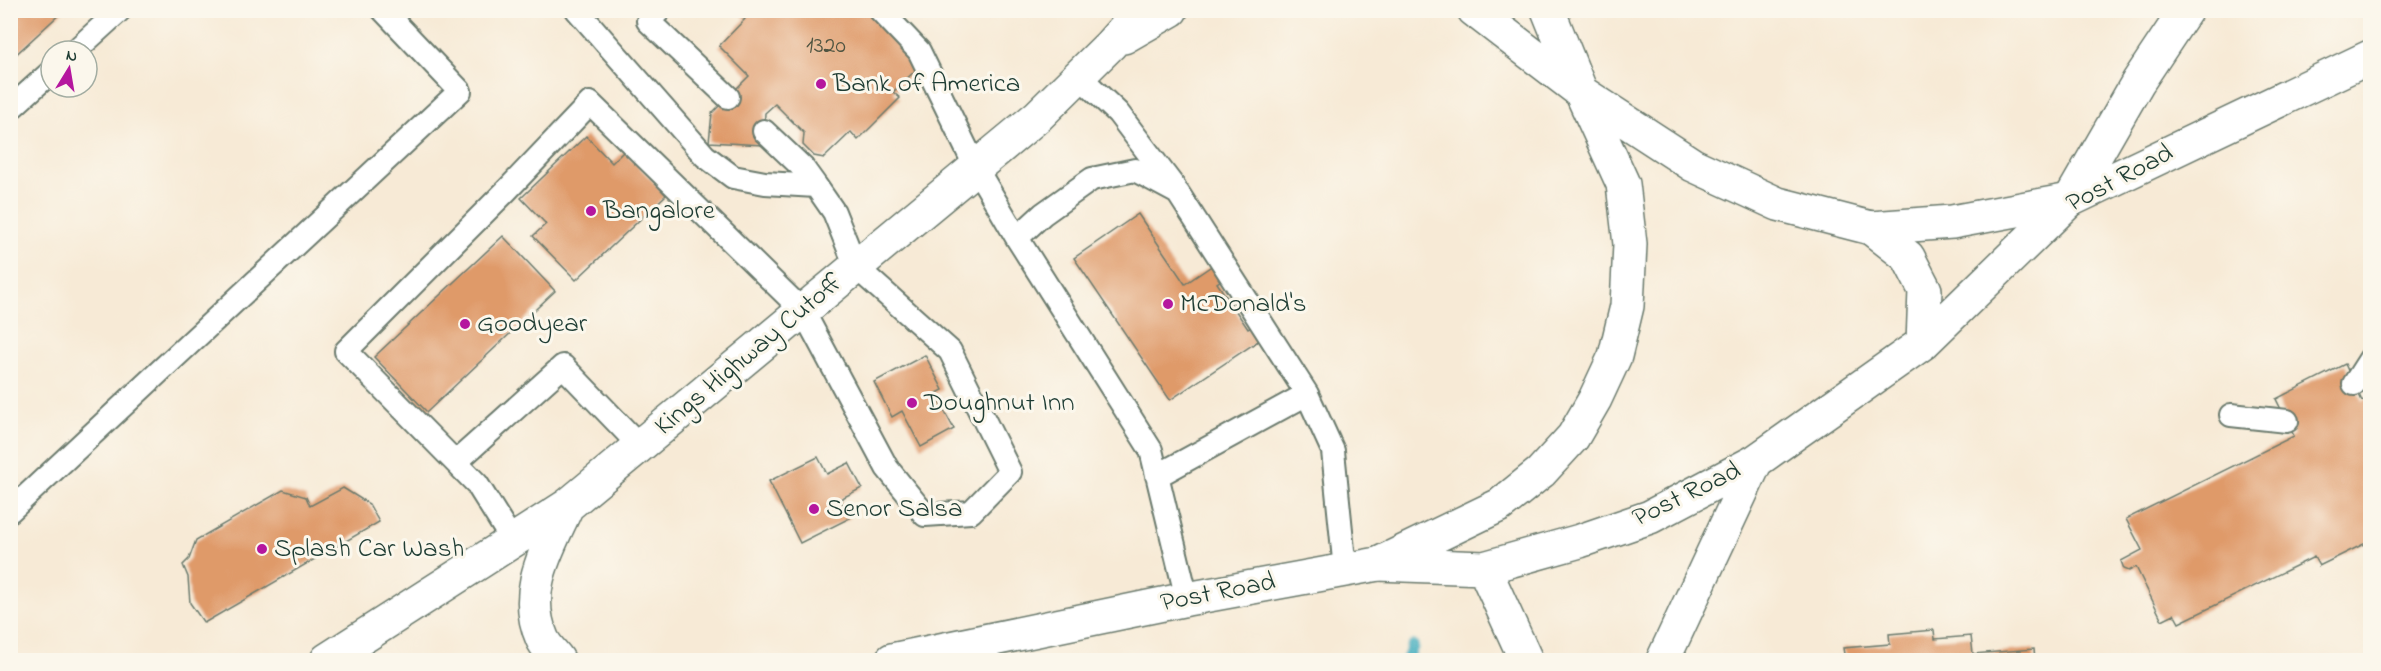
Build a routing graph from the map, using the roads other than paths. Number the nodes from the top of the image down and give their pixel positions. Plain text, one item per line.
1 (120, 10) edge
2 (383, 10) edge
3 (577, 10) edge
4 (660, 10) edge
5 (880, 10) edge
6 (1141, 10) edge
7 (1171, 10) edge
8 (1474, 10) edge
9 (1548, 10) edge
10 (2186, 10) edge
11 (88, 39) edge
12 (1110, 45) junction
13 (2370, 57) edge
14 (1078, 75) junction
15 (39, 83) edge
16 (1581, 92) junction
17 (728, 97) dead end
18 (10, 109) edge
19 (764, 132) dead end
20 (976, 168) junction
21 (816, 186) junction
22 (1178, 193) junction
23 (2070, 200) junction
24 (1871, 228) junction
25 (1017, 238) junction
26 (856, 267) junction
27 (803, 311) junction
28 (1923, 343) junction
29 (2370, 359) edge
30 (2354, 384) dead end
31 (1307, 394) junction
32 (2231, 415) dead end
33 (2287, 422) dead end
34 (640, 446) junction
35 (1756, 461) junction
36 (456, 462) junction
37 (1157, 476) junction
38 (567, 506) junction
39 (10, 511) edge
40 (512, 540) junction
41 (1378, 564) junction
42 (1484, 568) junction
43 (1345, 570) junction
44 (1187, 598) junction
45 (327, 660) edge
46 (558, 660) edge
47 (892, 660) edge
48 (1526, 660) edge
49 (1663, 660) edge

1 - 11 lane
2 - 39 lane
3 - 21 lane
4 - 17 lane
5 - 20 lane
6 - 12 main road, Kings Highway Cutoff
7 - 12 main road
8 - 16 main road
9 - 16 main road
10 - 23 main road
12 - 14 main road, Kings Highway Cutoff
13 - 23 main road, Post Road
14 - 20 main road, Kings Highway Cutoff
14 - 22 lane
15 - 18 lane
16 - 24 main road
16 - 41 main road
19 - 21 lane
20 - 25 lane
20 - 26 main road, Kings Highway Cutoff
21 - 26 lane
22 - 25 lane
22 - 31 lane
23 - 24 main road
23 - 28 main road, Post Road
24 - 28 main road
25 - 37 lane
26 - 27 main road, Kings Highway Cutoff
26 - 27 lane
27 - 34 main road, Kings Highway Cutoff
27 - 36 lane
28 - 35 main road, Post Road
29 - 30 lane
31 - 37 lane
31 - 43 lane
32 - 33 lane
34 - 36 lane
34 - 38 main road, Kings Highway Cutoff
35 - 42 main road, Post Road
35 - 49 main road
36 - 40 lane
37 - 44 lane
38 - 40 main road, Kings Highway Cutoff
38 - 46 main road
40 - 45 main road, Kings Highway Cutoff
41 - 42 main road, Post Road
41 - 43 main road, Post Road
42 - 48 main road
43 - 44 main road, Post Road
44 - 47 main road, Post Road

